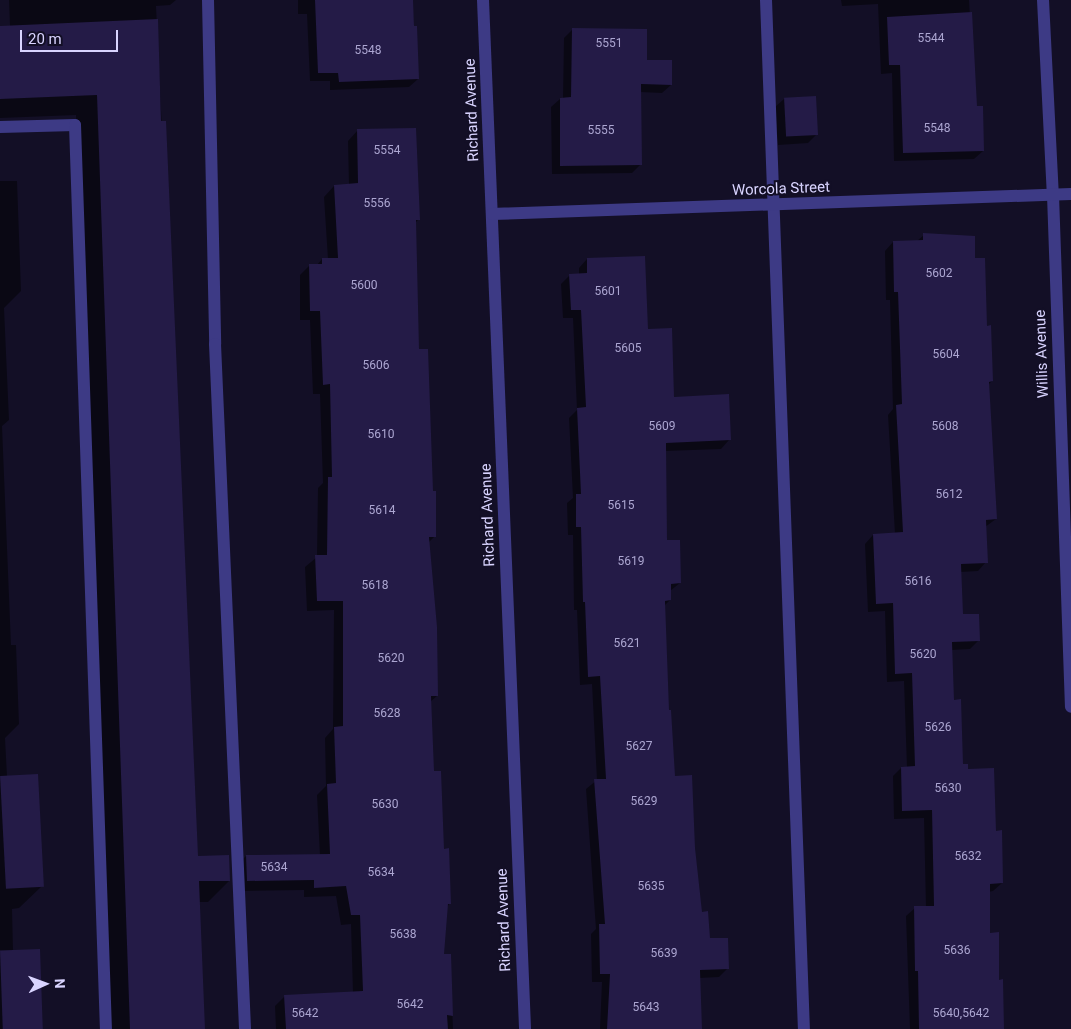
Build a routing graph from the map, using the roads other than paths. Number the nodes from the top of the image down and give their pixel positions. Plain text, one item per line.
1 (208, 0) edge
2 (484, 0) edge
3 (766, 0) edge
4 (1043, 0) edge
5 (0, 127) edge
6 (1071, 194) edge
7 (1052, 195) junction
8 (773, 206) junction
9 (492, 214) junction
10 (1071, 707) edge
11 (106, 1029) edge
12 (245, 1029) edge
13 (525, 1029) edge
14 (804, 1029) edge

1 - 12 street
2 - 9 street, Richard Avenue
3 - 8 street
4 - 7 street, Willis Avenue
5 - 11 street
6 - 7 street, Worcola Street
7 - 8 street, Worcola Street
7 - 10 street, Willis Avenue
8 - 9 street, Worcola Street
8 - 14 street
9 - 13 street, Richard Avenue

